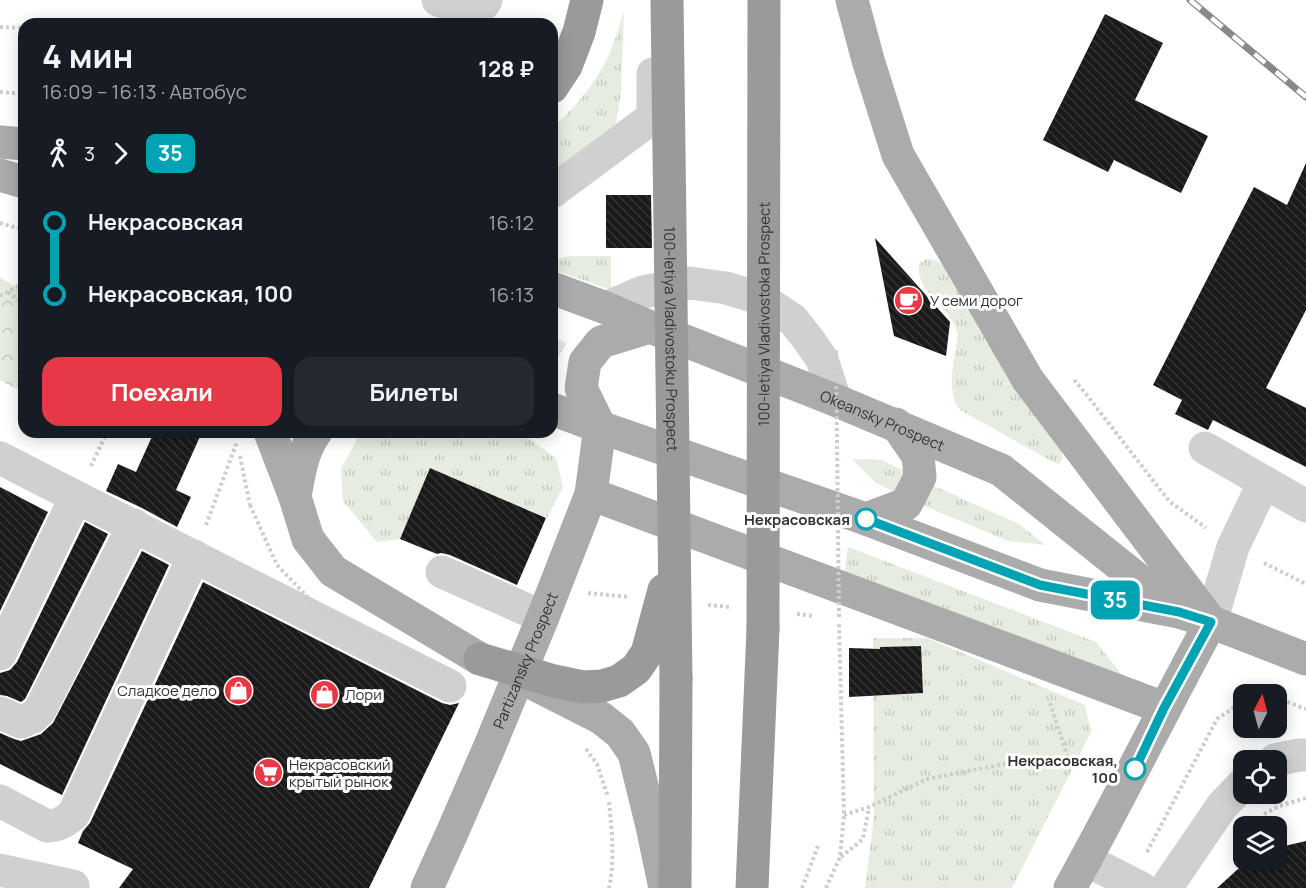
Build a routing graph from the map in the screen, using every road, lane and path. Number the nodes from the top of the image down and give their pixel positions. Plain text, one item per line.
1 (438, 0) edge
2 (486, 0) edge
3 (587, 0) edge
4 (654, 0) edge
5 (667, 0) edge
6 (765, 0) edge
7 (852, 0) edge
8 (0, 27) edge
9 (18, 28) edge
10 (558, 78) edge
11 (0, 92) edge
12 (18, 94) edge
13 (0, 142) edge
14 (18, 144) edge
15 (0, 175) edge
16 (18, 180) edge
17 (558, 188) edge
18 (0, 223) edge
19 (18, 228) edge
20 (18, 286) edge
21 (558, 290) edge
22 (8, 292) junction
23 (0, 296) edge
24 (18, 300) edge
25 (606, 308) junction
26 (650, 327) junction
27 (836, 350) dead end
28 (1073, 379) dead end
29 (836, 400) junction
30 (558, 411) edge
31 (896, 424) junction
32 (600, 428) junction
33 (236, 438) edge
34 (272, 438) edge
35 (313, 438) edge
36 (237, 441) junction
37 (1205, 448) dead end
38 (0, 458) edge
39 (1264, 482) junction
40 (591, 494) junction
41 (76, 497) junction
42 (295, 497) junction
43 (1306, 506) edge
44 (866, 519) junction
45 (674, 523) junction
46 (134, 525) junction
47 (1233, 547) junction
48 (194, 556) junction
49 (442, 572) dead end
50 (1306, 584) edge
51 (1179, 612) junction
52 (543, 617) junction
53 (1211, 622) junction
54 (2, 642) edge
55 (1306, 659) edge
56 (461, 673) junction
57 (1287, 702) edge
58 (1050, 703) dead end
59 (1164, 708) junction
60 (1233, 708) edge
61 (1306, 709) edge
62 (0, 713) edge
63 (590, 729) junction
64 (1306, 755) edge
65 (1287, 758) edge
66 (1070, 765) junction
67 (1080, 767) dead end
68 (1233, 794) edge
69 (1306, 798) edge
70 (0, 801) edge
71 (869, 807) junction
72 (844, 815) junction
73 (1261, 816) dead end
74 (818, 846) dead end
75 (840, 857) junction
76 (1086, 860) junction
77 (0, 870) edge
78 (1136, 885) edge
79 (74, 886) dead end
80 (426, 888) edge
81 (609, 888) edge
82 (665, 888) edge
83 (675, 888) edge
84 (752, 888) edge
85 (802, 888) edge
86 (826, 888) edge
87 (1070, 888) edge
88 (1166, 888) edge

1 - 2 lane
3 - 10 highway
4 - 17 lane
5 - 45 highway, 100-letiya Vladivostoku Prospect, bridge
6 - 84 highway, 100-letiya Vladivostoka Prospect, bridge
7 - 53 main road
8 - 9 path
11 - 12 path
13 - 14 main road
15 - 16 main road
18 - 19 path
20 - 22 path
21 - 25 main road, Okeansky Prospect
22 - 23 path
22 - 24 path
25 - 26 main road, Okeansky Prospect
25 - 29 lane
26 - 29 main road, Okeansky Prospect
26 - 32 main road
27 - 72 path, bridge
28 - 47 path
29 - 31 main road, Okeansky Prospect
30 - 32 main road, Okeansky Prospect
31 - 44 main road
31 - 51 main road, Okeansky Prospect
32 - 40 main road, Partizansky Prospect
32 - 44 main road, Okeansky Prospect
33 - 36 path
34 - 42 main road
35 - 42 main road
36 - 48 path
36 - 56 path, bridge
37 - 39 lane
38 - 41 lane
39 - 43 lane
39 - 47 lane
40 - 52 main road, Partizansky Prospect
40 - 59 main road
41 - 46 lane
41 - 54 lane
42 - 56 main road
44 - 51 main road, Okeansky Prospect
45 - 56 highway, bridge
45 - 83 highway, 100-letiya Vladivostoku Prospect, bridge
46 - 48 lane
46 - 62 lane
47 - 50 path
47 - 53 lane
48 - 56 lane
48 - 70 lane
49 - 52 lane
51 - 53 main road, Okeansky Prospect
52 - 80 main road, Partizansky Prospect
53 - 55 main road, Okeansky Prospect
53 - 59 main road
56 - 63 main road, bridge
57 - 61 path
58 - 66 path
59 - 76 main road
60 - 78 path
63 - 81 path, bridge
63 - 82 main road
64 - 65 lane
66 - 67 path
66 - 71 path
68 - 88 lane
69 - 73 path
71 - 72 path
71 - 75 path
72 - 75 path
74 - 85 path
75 - 86 path
76 - 78 lane
76 - 87 main road
77 - 79 lane

